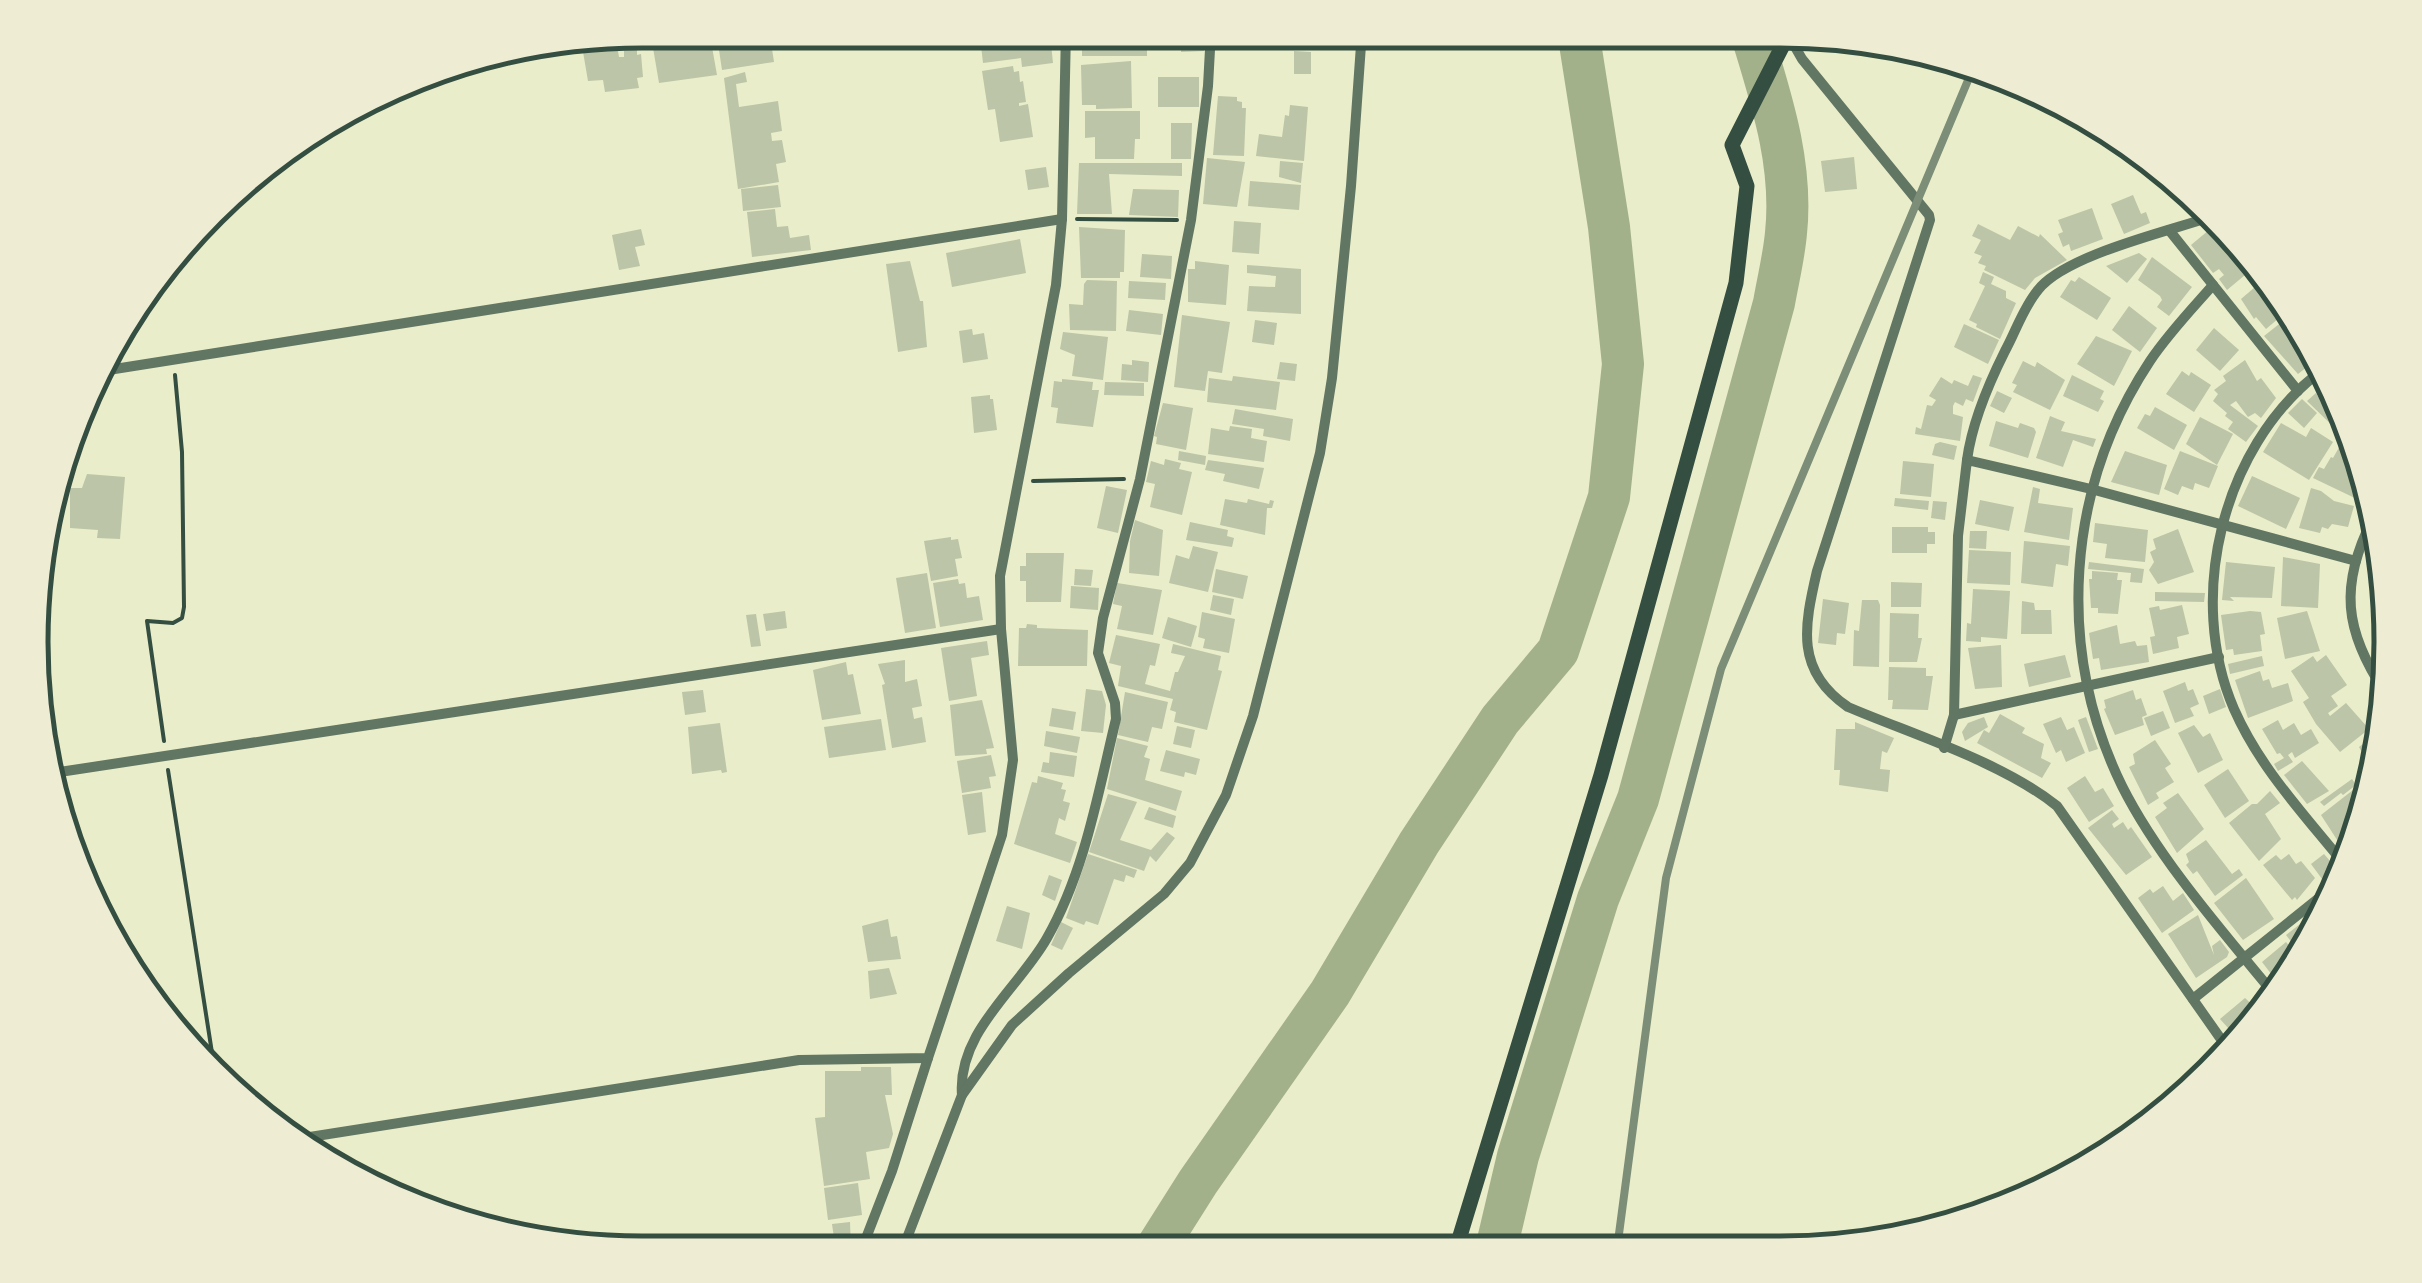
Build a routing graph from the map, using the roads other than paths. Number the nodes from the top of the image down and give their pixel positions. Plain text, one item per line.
1 (1066, 48) edge
2 (1211, 48) edge
3 (1361, 48) edge
4 (1778, 48) edge
5 (1793, 48) edge
6 (1062, 220) junction
7 (2200, 220) edge
8 (2169, 230) junction
9 (2213, 285) junction
10 (115, 367) edge
11 (2312, 378) edge
12 (2298, 391) junction
13 (1967, 460) junction
14 (2091, 489) junction
15 (2223, 526) junction
16 (2365, 538) edge
17 (2356, 561) junction
18 (1000, 629) junction
19 (2218, 658) junction
20 (2373, 675) edge
21 (2088, 686) junction
22 (1954, 715) junction
23 (1944, 748) junction
24 (63, 772) edge
25 (2335, 853) edge
26 (2313, 903) edge
27 (2245, 958) junction
28 (2266, 984) edge
29 (2193, 999) junction
30 (2221, 1039) edge
31 (928, 1058) junction
32 (962, 1096) junction
33 (313, 1136) edge
34 (867, 1236) edge
35 (908, 1236) edge
36 (1460, 1236) edge

1 - 6 street
2 - 32 street
3 - 32 street
4 - 36 main road
5 - 23 street
6 - 10 street
6 - 18 street
7 - 8 street
8 - 9 street
8 - 13 street
9 - 12 street
9 - 14 street
11 - 12 street
12 - 15 street
13 - 14 street
13 - 22 street
14 - 15 street
14 - 21 street
15 - 17 street
15 - 19 street
16 - 17 street
17 - 20 street
18 - 24 street
18 - 31 street
19 - 21 street
19 - 25 street
21 - 22 street
21 - 27 street
22 - 23 street
23 - 29 street
26 - 27 street
27 - 28 street
27 - 29 street
29 - 30 street
31 - 33 street
31 - 34 street
32 - 35 street

